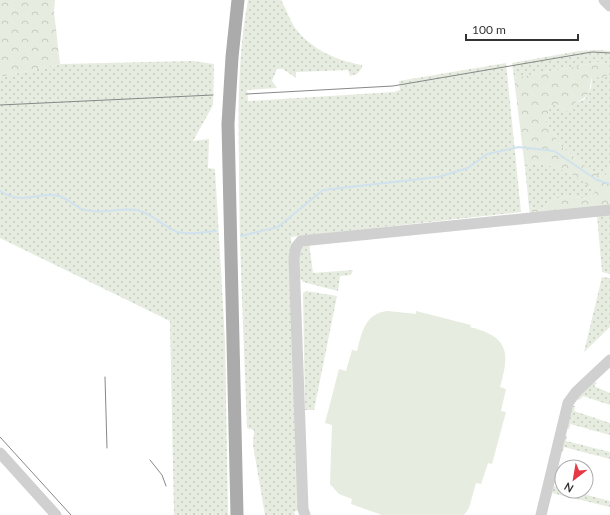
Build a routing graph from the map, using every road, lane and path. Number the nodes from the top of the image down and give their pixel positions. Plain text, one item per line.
1 (238, 0) edge
2 (604, 0) edge
3 (610, 6) edge
4 (610, 210) edge
5 (610, 360) edge
6 (0, 453) edge
7 (56, 515) edge
8 (237, 515) edge
9 (305, 515) edge
10 (541, 515) edge

1 - 8 main road
2 - 3 street
4 - 9 street
5 - 10 street
6 - 7 street

